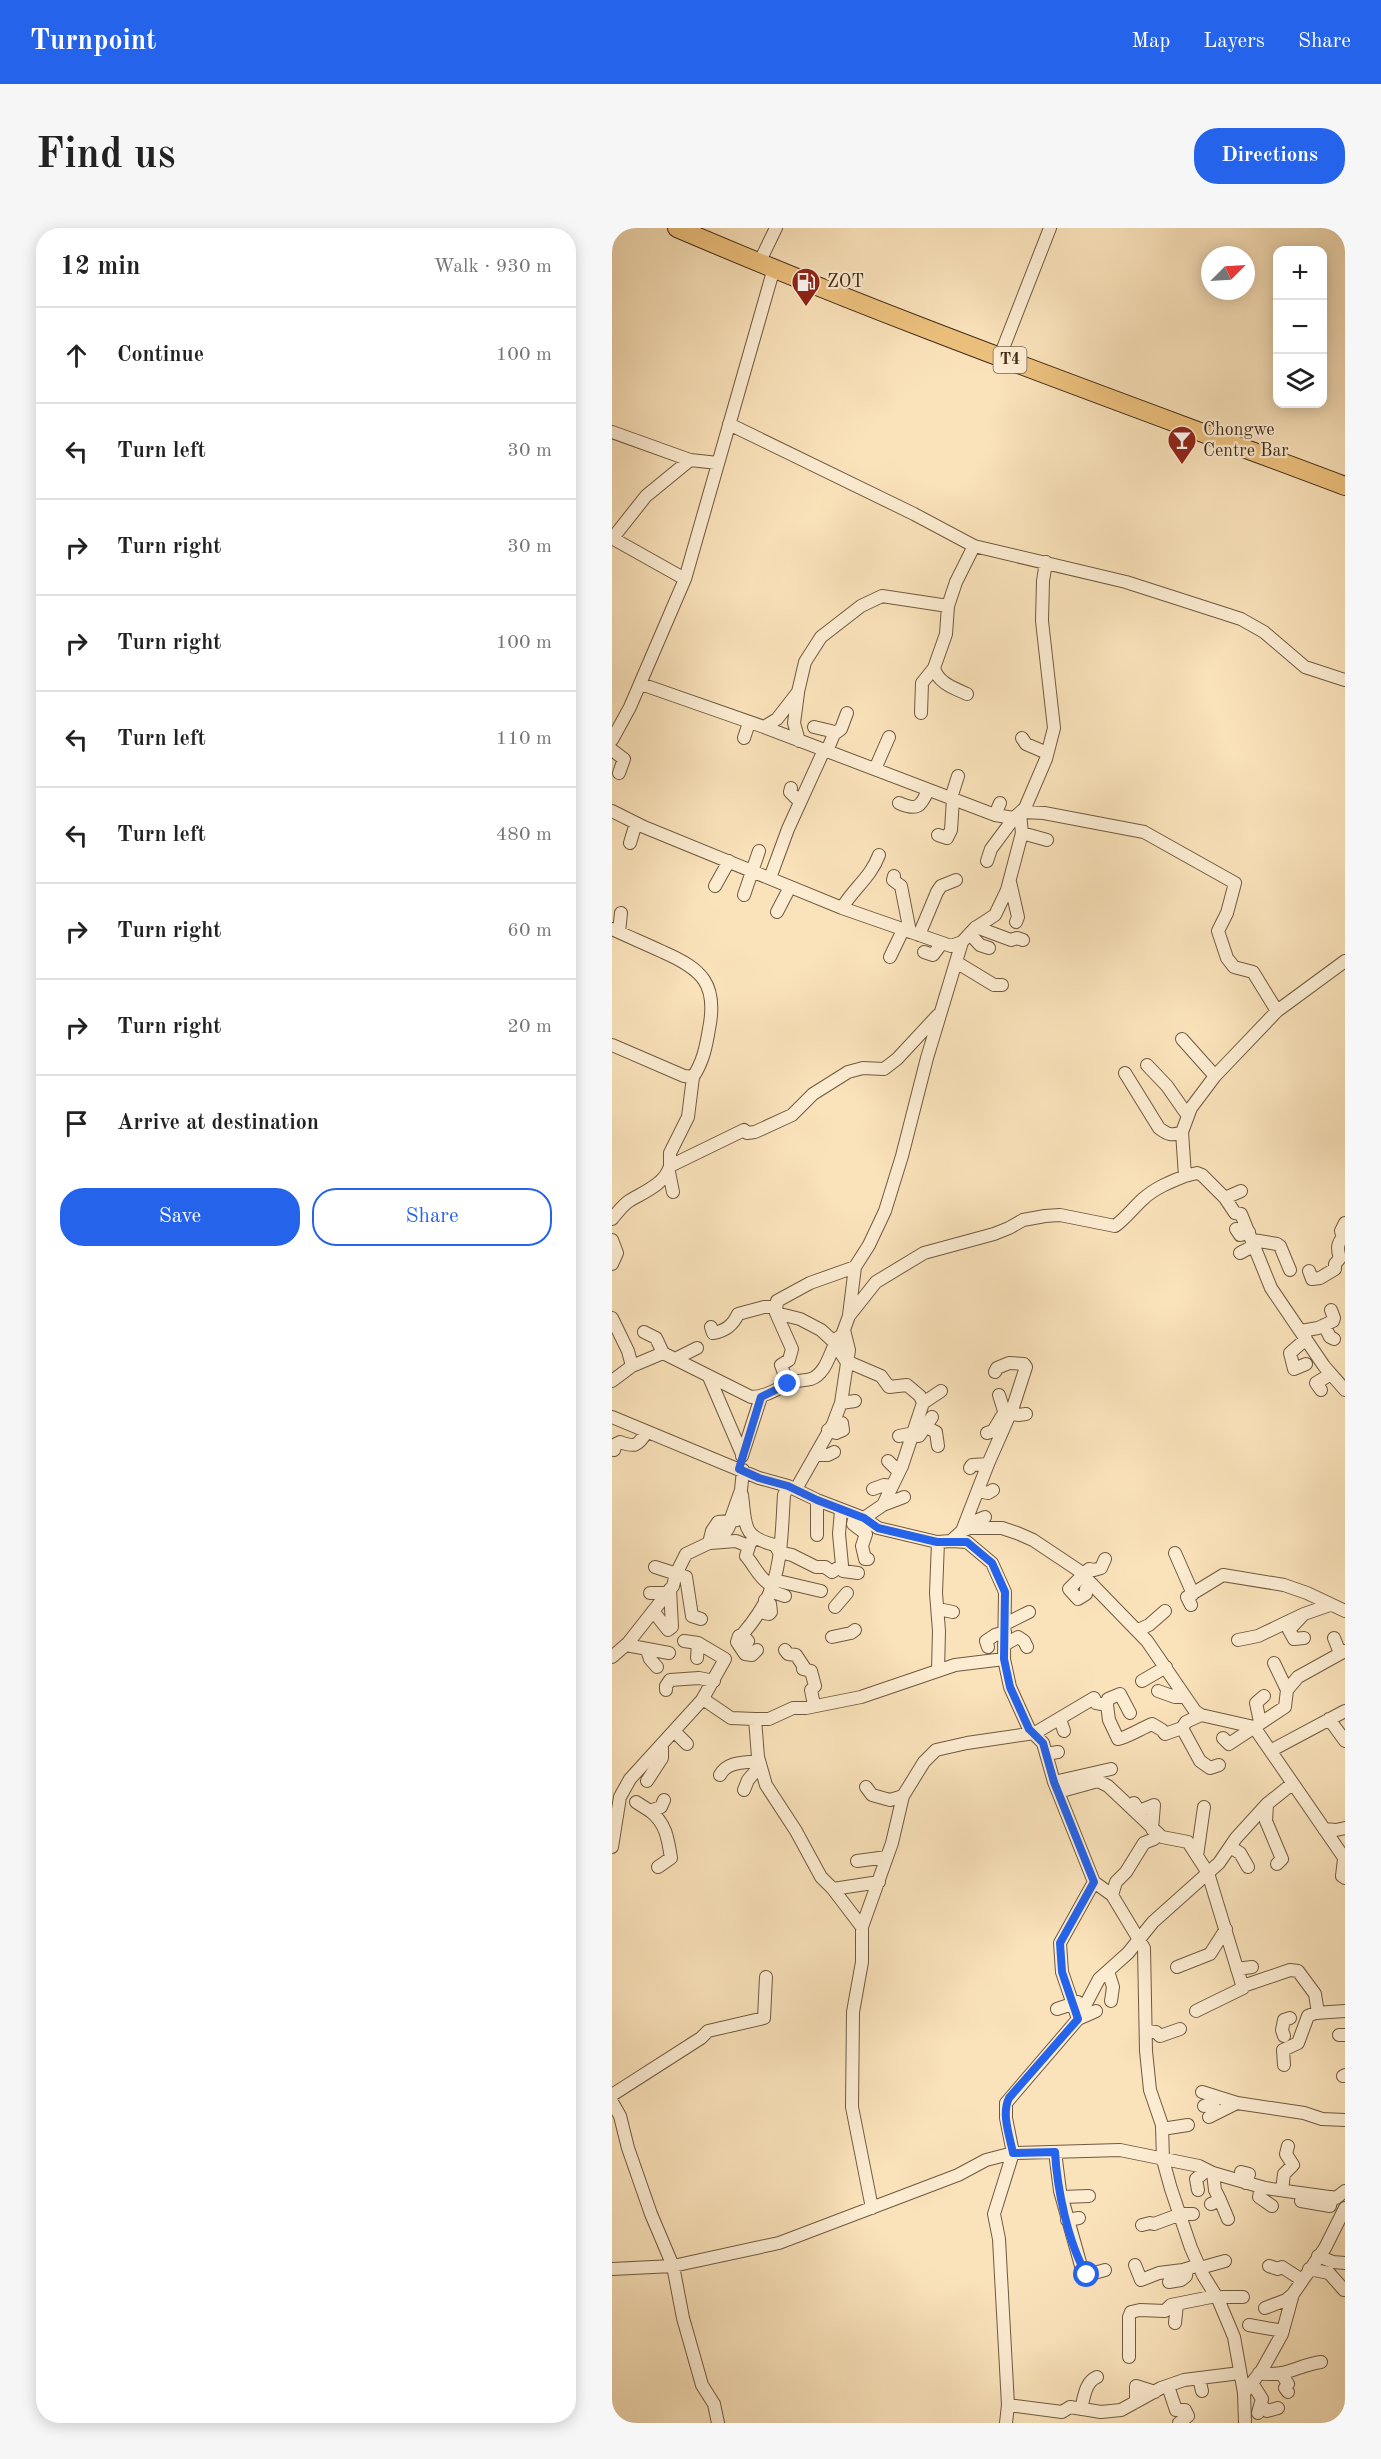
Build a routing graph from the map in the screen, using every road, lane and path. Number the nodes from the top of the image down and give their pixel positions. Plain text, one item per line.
1 (677, 228) edge
2 (776, 228) edge
3 (1050, 228) edge
4 (767, 266) junction
5 (1000, 356) junction
6 (729, 424) junction
7 (612, 432) edge
8 (690, 460) junction
9 (718, 463) junction
10 (1345, 486) edge
11 (612, 539) edge
12 (974, 546) junction
13 (1046, 562) junction
14 (685, 579) junction
15 (948, 606) junction
16 (934, 668) junction
17 (1345, 681) edge
18 (641, 684) junction
19 (798, 692) junction
20 (967, 694) dead end
21 (847, 713) dead end
22 (921, 713) dead end
23 (749, 723) junction
24 (814, 726) dead end
25 (764, 727) junction
26 (834, 734) junction
27 (889, 737) dead end
28 (744, 738) dead end
29 (1022, 738) dead end
30 (612, 740) edge
31 (799, 741) junction
32 (612, 750) edge
33 (825, 750) junction
34 (1047, 753) junction
35 (875, 769) junction
36 (619, 773) dead end
37 (958, 776) dead end
38 (791, 788) dead end
39 (928, 790) junction
40 (952, 799) junction
41 (800, 802) junction
42 (899, 803) dead end
43 (1000, 803) dead end
44 (612, 811) edge
45 (995, 815) junction
46 (1019, 815) junction
47 (636, 823) junction
48 (1022, 833) junction
49 (938, 835) dead end
50 (1047, 840) dead end
51 (630, 843) dead end
52 (759, 851) dead end
53 (879, 855) dead end
54 (729, 861) junction
55 (987, 861) dead end
56 (752, 871) junction
57 (770, 878) junction
58 (956, 880) dead end
59 (1010, 882) junction
60 (715, 886) dead end
61 (790, 887) junction
62 (914, 890) dead end
63 (744, 895) dead end
64 (842, 908) junction
65 (777, 912) dead end
66 (621, 913) dead end
67 (1016, 921) dead end
68 (616, 931) edge
69 (911, 933) junction
70 (969, 934) junction
71 (1023, 940) dead end
72 (942, 943) junction
73 (989, 948) dead end
74 (924, 952) dead end
75 (890, 957) dead end
76 (1345, 961) edge
77 (956, 962) junction
78 (1002, 985) dead end
79 (945, 1001) junction
80 (1276, 1011) junction
81 (1182, 1039) dead end
82 (612, 1045) edge
83 (1147, 1065) dead end
84 (1125, 1073) dead end
85 (1215, 1076) junction
86 (693, 1077) junction
87 (1188, 1116) junction
88 (1182, 1132) junction
89 (1185, 1161) junction
90 (669, 1169) junction
91 (1202, 1174) junction
92 (1185, 1176) junction
93 (1241, 1191) dead end
94 (673, 1192) dead end
95 (1225, 1198) junction
96 (612, 1219) edge
97 (1345, 1223) edge
98 (1236, 1229) dead end
99 (1252, 1239) junction
100 (612, 1240) edge
101 (1240, 1253) dead end
102 (612, 1264) edge
103 (855, 1267) junction
104 (1290, 1270) dead end
105 (1340, 1270) edge
106 (1309, 1271) dead end
107 (776, 1310) junction
108 (1331, 1310) dead end
109 (849, 1316) junction
110 (612, 1318) edge
111 (1324, 1325) junction
112 (711, 1327) dead end
113 (844, 1330) junction
114 (644, 1332) dead end
115 (1303, 1335) junction
116 (1334, 1339) dead end
117 (834, 1343) junction
118 (697, 1348) dead end
119 (663, 1353) junction
120 (676, 1358) junction
121 (846, 1361) junction
122 (1306, 1364) dead end
123 (632, 1366) junction
124 (1025, 1369) junction
125 (995, 1372) dead end
126 (1331, 1374) junction
127 (709, 1377) junction
128 (1035, 1379) dead end
129 (612, 1381) edge
130 (788, 1384) junction
131 (1322, 1390) dead end
132 (1345, 1390) edge
133 (941, 1391) dead end
134 (999, 1395) dead end
135 (761, 1397) junction
136 (855, 1401) dead end
137 (841, 1403) junction
138 (923, 1403) junction
139 (1009, 1412) junction
140 (1026, 1414) dead end
141 (612, 1417) edge
142 (842, 1423) dead end
143 (828, 1430) junction
144 (647, 1432) junction
145 (914, 1433) junction
146 (987, 1433) dead end
147 (899, 1436) dead end
148 (938, 1446) dead end
149 (612, 1449) edge
150 (834, 1452) dead end
151 (742, 1454) junction
152 (815, 1455) junction
153 (989, 1460) junction
154 (888, 1461) dead end
155 (902, 1466) junction
156 (969, 1468) dead end
157 (741, 1469) junction
158 (892, 1486) junction
159 (792, 1488) junction
160 (873, 1489) dead end
161 (741, 1490) junction
162 (978, 1491) junction
163 (993, 1491) dead end
164 (904, 1497) dead end
165 (817, 1500) junction
166 (884, 1505) junction
167 (841, 1510) junction
168 (859, 1517) junction
169 (985, 1517) dead end
170 (730, 1521) junction
171 (972, 1522) junction
172 (743, 1523) junction
173 (817, 1535) dead end
174 (945, 1541) junction
175 (752, 1542) junction
176 (709, 1543) junction
177 (779, 1552) junction
178 (1175, 1553) dead end
179 (982, 1555) junction
180 (868, 1559) dead end
181 (1105, 1559) dead end
182 (655, 1567) dead end
183 (843, 1571) dead end
184 (858, 1573) dead end
185 (676, 1574) junction
186 (1088, 1579) junction
187 (771, 1588) junction
188 (668, 1591) junction
189 (821, 1591) dead end
190 (650, 1593) dead end
191 (847, 1593) dead end
192 (785, 1596) dead end
193 (1330, 1605) junction
194 (835, 1607) dead end
195 (938, 1609) junction
196 (653, 1611) junction
197 (1165, 1611) dead end
198 (1345, 1611) edge
199 (952, 1612) dead end
200 (1029, 1612) dead end
201 (1304, 1614) junction
202 (701, 1619) dead end
203 (939, 1626) junction
204 (1144, 1627) junction
205 (1005, 1628) junction
206 (855, 1630) dead end
207 (1265, 1632) junction
208 (832, 1636) dead end
209 (1304, 1638) dead end
210 (1334, 1638) dead end
211 (1239, 1640) dead end
212 (684, 1641) dead end
213 (698, 1643) junction
214 (931, 1643) dead end
215 (626, 1645) junction
216 (1005, 1645) junction
217 (1260, 1646) dead end
218 (988, 1647) dead end
219 (1027, 1647) dead end
220 (647, 1650) junction
221 (757, 1650) dead end
222 (785, 1650) dead end
223 (1343, 1652) edge
224 (669, 1653) dead end
225 (612, 1657) edge
226 (697, 1658) dead end
227 (1004, 1659) junction
228 (1274, 1663) dead end
229 (657, 1667) dead end
230 (1166, 1667) junction
231 (938, 1671) junction
232 (714, 1681) junction
233 (1142, 1681) dead end
234 (666, 1690) dead end
235 (1287, 1690) junction
236 (1158, 1691) dead end
237 (1264, 1696) dead end
238 (1184, 1697) junction
239 (703, 1699) junction
240 (814, 1705) junction
241 (1107, 1705) junction
242 (1345, 1711) edge
243 (1130, 1713) dead end
244 (1204, 1715) junction
245 (755, 1719) junction
246 (1329, 1719) junction
247 (1257, 1724) junction
248 (1182, 1728) junction
249 (675, 1732) junction
250 (1035, 1733) junction
251 (1223, 1737) dead end
252 (1345, 1741) edge
253 (662, 1744) junction
254 (687, 1744) dead end
255 (1272, 1750) junction
256 (759, 1764) junction
257 (1219, 1765) dead end
258 (720, 1775) dead end
259 (647, 1781) dead end
260 (1292, 1784) junction
261 (866, 1787) dead end
262 (1056, 1787) junction
263 (744, 1790) dead end
264 (623, 1791) junction
265 (903, 1796) junction
266 (664, 1800) dead end
267 (1267, 1804) junction
268 (1126, 1805) junction
269 (1204, 1807) dead end
270 (615, 1811) edge
271 (644, 1813) junction
272 (1345, 1828) edge
273 (1324, 1829) junction
274 (1155, 1831) junction
275 (612, 1847) edge
276 (1230, 1847) junction
277 (1197, 1856) junction
278 (887, 1857) junction
279 (1345, 1859) edge
280 (857, 1861) dead end
281 (1277, 1864) dead end
282 (658, 1867) dead end
283 (1248, 1867) dead end
284 (1208, 1873) junction
285 (1345, 1878) edge
286 (879, 1882) junction
287 (1094, 1882) junction
288 (833, 1889) junction
289 (1112, 1895) junction
290 (862, 1927) junction
291 (1226, 1929) junction
292 (1139, 1941) junction
293 (1252, 1966) dead end
294 (1177, 1967) dead end
295 (1237, 1969) junction
296 (1108, 1971) junction
297 (766, 1977) dead end
298 (1243, 1986) junction
299 (1088, 2000) junction
300 (1111, 2001) dead end
301 (1072, 2004) junction
302 (1057, 2009) dead end
303 (1096, 2011) dead end
304 (1196, 2011) dead end
305 (1345, 2011) edge
306 (1313, 2014) junction
307 (1078, 2019) junction
308 (1180, 2029) dead end
309 (1146, 2031) junction
310 (1284, 2036) dead end
311 (1284, 2065) dead end
312 (1202, 2092) dead end
313 (612, 2095) edge
314 (1217, 2098) junction
315 (612, 2102) edge
316 (1237, 2103) junction
317 (1345, 2120) edge
318 (1188, 2125) dead end
319 (1162, 2128) junction
320 (1288, 2146) dead end
321 (1055, 2152) junction
322 (1013, 2153) junction
323 (1163, 2160) junction
324 (1210, 2171) junction
325 (1260, 2187) junction
326 (1198, 2190) dead end
327 (1281, 2190) junction
328 (1345, 2191) edge
329 (1089, 2196) dead end
330 (1062, 2197) junction
331 (1301, 2201) dead end
332 (1272, 2206) dead end
333 (1330, 2206) junction
334 (872, 2208) junction
335 (1345, 2208) edge
336 (1187, 2214) junction
337 (1228, 2219) dead end
338 (1142, 2225) dead end
339 (1321, 2257) junction
340 (1225, 2261) dead end
341 (1345, 2263) edge
342 (1135, 2265) dead end
343 (674, 2266) junction
344 (1269, 2266) dead end
345 (612, 2269) edge
346 (1105, 2270) dead end
347 (1187, 2273) junction
348 (1311, 2274) junction
349 (1344, 2290) edge
350 (1293, 2294) junction
351 (1243, 2297) dead end
352 (1217, 2298) junction
353 (1181, 2302) junction
354 (1265, 2308) dead end
355 (1249, 2325) dead end
356 (1283, 2331) junction
357 (1129, 2356) dead end
358 (1321, 2362) dead end
359 (1240, 2373) junction
360 (1259, 2373) junction
361 (1281, 2373) junction
362 (1200, 2374) junction
363 (1097, 2376) dead end
364 (1168, 2386) junction
365 (1248, 2388) junction
366 (1202, 2391) dead end
367 (1288, 2392) dead end
368 (1008, 2405) junction
369 (1278, 2408) dead end
370 (1081, 2409) junction
371 (718, 2423) edge
372 (1006, 2423) edge
373 (1179, 2423) edge
374 (1245, 2423) edge

1 - 4 highway, T4
2 - 4 street
3 - 5 street
4 - 5 highway, T4
4 - 6 street
5 - 10 highway, T4
6 - 9 street
6 - 12 street
7 - 8 street
8 - 9 street
8 - 11 street
9 - 14 street
11 - 14 street
12 - 13 street
12 - 15 street
13 - 17 street
13 - 34 street
14 - 18 street
15 - 16 street
15 - 19 street
16 - 20 street
16 - 22 street
18 - 23 street
18 - 30 street
19 - 25 street
19 - 31 street
21 - 26 street
23 - 25 street
23 - 28 street
24 - 26 street
25 - 31 street
26 - 33 street
27 - 35 street
29 - 34 street
31 - 33 street
32 - 36 street
33 - 35 street
33 - 41 street
34 - 46 street
35 - 39 street
37 - 40 street
38 - 41 street
39 - 40 street
39 - 42 street
40 - 45 street
40 - 49 street
41 - 57 street
43 - 45 street
44 - 47 street
45 - 46 street
46 - 48 street
46 - 55 street
46 - 80 street
47 - 51 street
47 - 54 street
48 - 50 street
48 - 59 street
52 - 56 street
53 - 64 street
54 - 56 street
54 - 60 street
56 - 57 street
56 - 63 street
57 - 61 street
58 - 69 street
59 - 67 street
59 - 70 street
61 - 64 street
61 - 65 street
62 - 69 street
64 - 69 street
66 - 68 street
68 - 86 street
69 - 72 street
69 - 75 street
70 - 71 street
70 - 72 street
70 - 73 street
70 - 77 street
72 - 74 street
76 - 80 street
77 - 78 street
77 - 79 street
79 - 90 street
79 - 103 street
80 - 85 street
81 - 85 street
82 - 86 street
83 - 87 street
84 - 88 street
85 - 87 street
86 - 90 street
87 - 88 street
88 - 89 street
89 - 91 street
89 - 92 street
90 - 94 street
90 - 96 street
91 - 92 street
91 - 95 street
92 - 109 street
93 - 95 street
95 - 99 street
97 - 105 street
98 - 99 street
99 - 101 street
99 - 104 street
99 - 115 street
100 - 102 street
103 - 107 street
103 - 109 street
105 - 106 street
107 - 112 street
107 - 117 street
107 - 130 street
108 - 111 street
109 - 113 street
110 - 123 street
111 - 115 street
111 - 116 street
113 - 117 street
113 - 121 street
114 - 119 street
115 - 122 street
115 - 126 street
117 - 121 street
117 - 130 street
118 - 120 street
119 - 120 street
119 - 123 street
120 - 127 street
121 - 137 street
121 - 138 street
123 - 129 street
124 - 125 street
124 - 128 street
124 - 139 street
126 - 131 street
126 - 132 street
127 - 135 street
127 - 151 street
130 - 135 street
133 - 138 street
134 - 139 street
135 - 151 street
136 - 137 street
137 - 143 street
138 - 145 street
139 - 140 street
139 - 146 street
139 - 153 street
141 - 144 street
142 - 143 street
143 - 152 street
144 - 149 street
144 - 157 street
145 - 147 street
145 - 148 street
145 - 155 street
150 - 152 street
151 - 157 street
152 - 159 street
153 - 156 street
153 - 162 street
154 - 155 street
155 - 158 street
157 - 159 street
157 - 161 street
158 - 160 street
158 - 166 street
159 - 165 street
159 - 177 street
161 - 170 street
161 - 172 street
162 - 163 street
162 - 171 street
164 - 166 street
165 - 167 street
165 - 173 street
166 - 168 street
167 - 168 street
167 - 177 street
168 - 174 street
168 - 180 street
169 - 171 street
170 - 172 street
170 - 176 street
171 - 174 street
171 - 179 street
171 - 186 street
172 - 175 street
174 - 179 street
174 - 195 street
175 - 176 street
175 - 177 street
175 - 187 street
176 - 185 street
177 - 187 street
178 - 193 street
179 - 205 street
181 - 186 street
182 - 185 street
183 - 184 street
185 - 188 street
185 - 202 street
186 - 204 street
187 - 189 street
187 - 192 street
187 - 221 street
188 - 190 street
188 - 196 street
188 - 196 street
191 - 194 street
193 - 198 street
193 - 201 street
195 - 199 street
195 - 203 street
196 - 215 street
197 - 204 street
200 - 205 street
201 - 207 street
201 - 209 street
203 - 214 street
203 - 231 street
204 - 230 street
205 - 216 street
205 - 218 street
206 - 208 street
207 - 211 street
207 - 217 street
210 - 223 street
212 - 213 street
213 - 226 street
213 - 232 street
215 - 220 street
215 - 225 street
216 - 219 street
216 - 227 street
220 - 224 street
220 - 229 street
222 - 240 street
223 - 235 street
227 - 231 street
227 - 250 street
228 - 235 street
230 - 233 street
230 - 238 street
231 - 240 street
232 - 234 street
232 - 239 street
235 - 247 street
236 - 238 street
237 - 247 street
238 - 244 street
239 - 245 street
239 - 249 street
240 - 245 street
241 - 243 street
241 - 248 street
241 - 250 street
242 - 246 street
244 - 247 street
244 - 248 street
245 - 256 street
246 - 252 street
246 - 255 street
247 - 251 street
247 - 255 street
248 - 257 street
249 - 253 street
249 - 254 street
250 - 262 street
250 - 265 street
253 - 259 street
253 - 264 street
255 - 260 street
256 - 258 street
256 - 263 street
256 - 288 street
260 - 267 street
260 - 273 street
261 - 265 street
262 - 268 street
262 - 287 street
264 - 270 street
264 - 271 street
265 - 278 street
266 - 271 street
267 - 276 street
267 - 281 street
268 - 274 street
268 - 274 street
269 - 277 street
270 - 275 street
271 - 282 street
272 - 273 street
273 - 279 street
274 - 277 street
274 - 289 street
276 - 283 street
276 - 284 street
277 - 284 street
278 - 280 street
278 - 286 street
279 - 285 street
284 - 291 street
284 - 292 street
286 - 288 street
286 - 290 street
287 - 289 street
287 - 301 street
288 - 290 street
289 - 292 street
290 - 334 street
291 - 294 street
291 - 295 street
292 - 296 street
292 - 309 street
293 - 295 street
295 - 298 street
296 - 299 street
296 - 300 street
297 - 313 street
298 - 304 street
298 - 306 street
299 - 301 street
299 - 307 street
301 - 302 street
301 - 307 street
303 - 307 street
305 - 306 street
306 - 310 street
306 - 311 street
307 - 322 street
308 - 309 street
309 - 319 street
312 - 314 street
314 - 316 street
314 - 316 street
315 - 343 street
316 - 317 street
318 - 319 street
319 - 323 street
320 - 327 street
321 - 322 street
321 - 323 street
321 - 330 street
322 - 334 street
322 - 368 street
323 - 324 street
323 - 336 street
324 - 325 street
324 - 326 street
324 - 337 street
325 - 327 street
325 - 332 street
327 - 333 street
328 - 333 street
329 - 330 street
330 - 346 street
331 - 333 street
334 - 343 street
335 - 339 street
336 - 338 street
336 - 347 street
339 - 341 street
339 - 348 street
340 - 347 street
342 - 347 street
343 - 345 street
343 - 371 street
344 - 348 street
347 - 352 street
347 - 353 street
348 - 349 street
348 - 350 street
350 - 354 street
350 - 356 street
351 - 352 street
352 - 353 street
352 - 359 street
353 - 357 street
355 - 356 street
356 - 360 street
358 - 361 street
359 - 362 street
359 - 365 street
360 - 361 street
360 - 365 street
361 - 367 street
362 - 364 street
362 - 366 street
363 - 370 street
364 - 370 street
364 - 373 street
365 - 369 street
365 - 374 street
368 - 370 street
368 - 372 street

